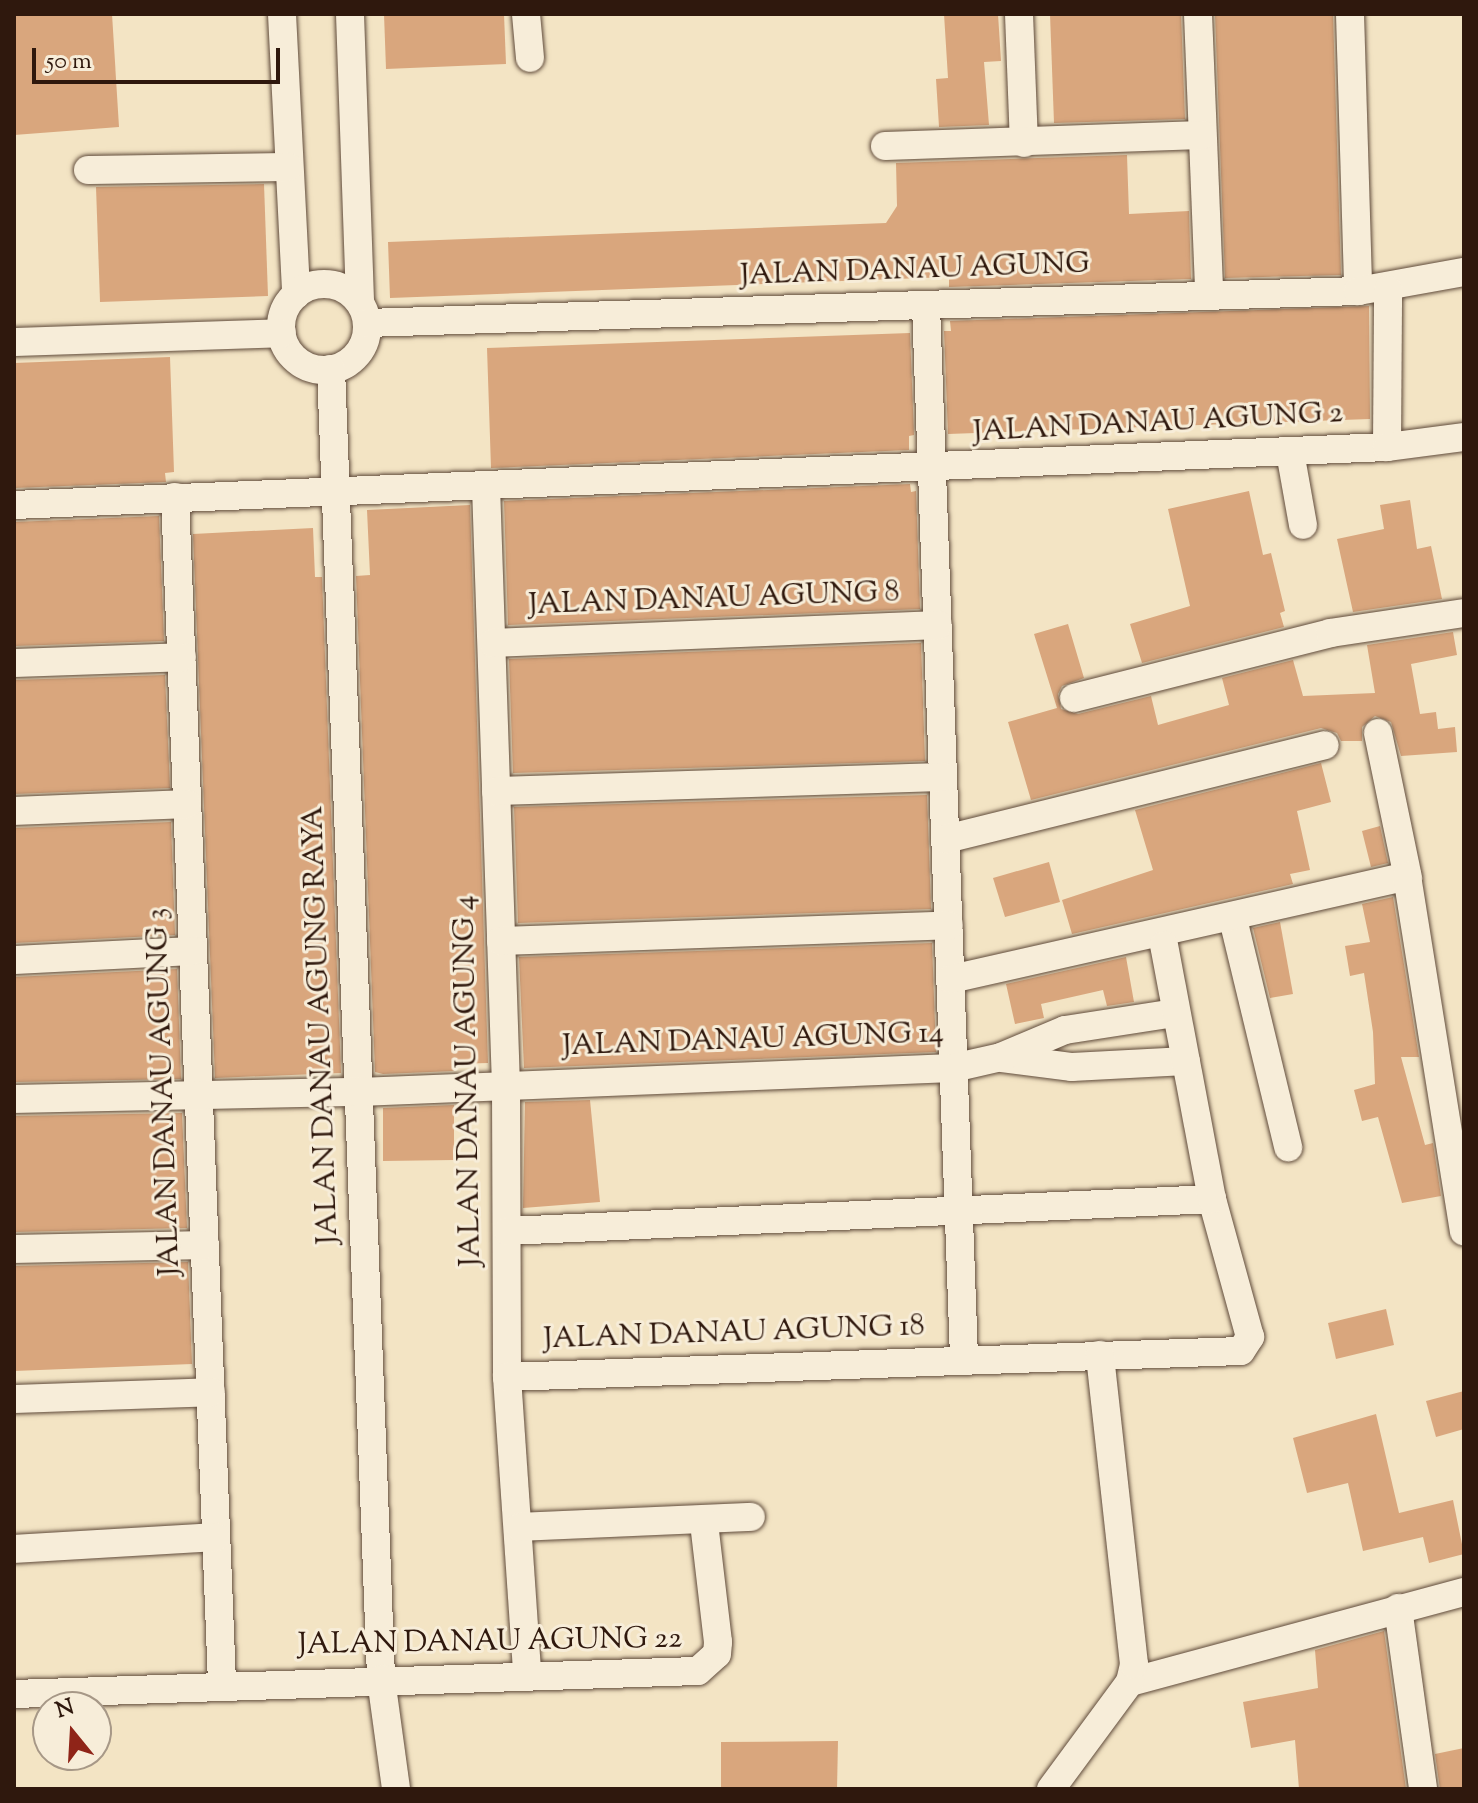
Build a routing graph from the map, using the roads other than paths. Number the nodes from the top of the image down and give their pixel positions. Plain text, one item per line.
1 (282, 14) edge
2 (350, 14) edge
3 (526, 14) edge
4 (1019, 14) edge
5 (1198, 14) edge
6 (1350, 14) edge
7 (530, 58) dead end
8 (1202, 135) junction
9 (1024, 143) junction
10 (885, 146) dead end
11 (288, 167) junction
12 (88, 170) dead end
13 (1464, 272) edge
14 (1388, 290) junction
15 (1358, 291) junction
16 (1209, 293) junction
17 (296, 295) junction
18 (926, 306) junction
19 (364, 313) junction
20 (282, 333) junction
21 (14, 342) edge
22 (331, 369) junction
23 (1464, 437) edge
24 (1387, 447) junction
25 (1290, 452) junction
26 (932, 468) junction
27 (486, 486) junction
28 (335, 492) junction
29 (175, 497) junction
30 (14, 505) edge
31 (1303, 525) dead end
32 (1464, 613) edge
33 (938, 625) junction
34 (493, 643) junction
35 (182, 657) junction
36 (14, 663) edge
37 (1074, 698) dead end
38 (1378, 733) dead end
39 (1325, 745) dead end
40 (943, 777) junction
41 (496, 791) junction
42 (187, 804) junction
43 (14, 811) edge
44 (946, 839) junction
45 (1408, 878) junction
46 (1233, 919) junction
47 (949, 925) junction
48 (501, 941) junction
49 (1164, 946) dead end
50 (193, 951) junction
51 (14, 960) edge
52 (951, 979) junction
53 (1175, 1013) junction
54 (1001, 1057) junction
55 (1186, 1061) junction
56 (953, 1068) junction
57 (506, 1086) junction
58 (359, 1092) junction
59 (199, 1096) junction
60 (14, 1099) edge
61 (1288, 1147) dead end
62 (1212, 1199) junction
63 (959, 1210) junction
64 (508, 1231) junction
65 (1464, 1231) edge
66 (205, 1245) junction
67 (14, 1249) edge
68 (1100, 1355) junction
69 (964, 1359) junction
70 (507, 1377) junction
71 (211, 1392) junction
72 (14, 1399) edge
73 (751, 1517) dead end
74 (704, 1522) junction
75 (520, 1527) junction
76 (216, 1537) junction
77 (14, 1549) edge
78 (1464, 1592) edge
79 (1398, 1608) junction
80 (527, 1673) junction
81 (381, 1679) junction
82 (1130, 1682) junction
83 (222, 1684) junction
84 (14, 1694) edge
85 (396, 1789) edge
86 (1051, 1789) edge
87 (1423, 1789) edge

1 - 11 street
2 - 19 street
3 - 7 street
4 - 9 street
5 - 8 street
6 - 15 street
8 - 9 street
8 - 16 street
9 - 10 street
11 - 12 street
11 - 17 street
13 - 14 street, JALAN DANAU AGUNG
14 - 15 street, JALAN DANAU AGUNG
14 - 24 street
15 - 16 street, JALAN DANAU AGUNG
16 - 18 street, JALAN DANAU AGUNG
17 - 19 street
17 - 20 street
18 - 19 street, JALAN DANAU AGUNG
18 - 26 street
19 - 22 street
20 - 21 street
20 - 22 street
22 - 28 street, JALAN DANAU AGUNG RAYA
23 - 24 street, JALAN DANAU AGUNG 2
24 - 25 street, JALAN DANAU AGUNG 2
25 - 26 street, JALAN DANAU AGUNG 2
25 - 31 street
26 - 27 street, JALAN DANAU AGUNG 2
26 - 33 street
27 - 28 street, JALAN DANAU AGUNG 2
27 - 34 street, JALAN DANAU AGUNG 4
28 - 29 street, JALAN DANAU AGUNG 2
28 - 58 street, JALAN DANAU AGUNG RAYA
29 - 30 street, JALAN DANAU AGUNG 2
29 - 35 street, JALAN DANAU AGUNG 3
32 - 37 street
33 - 34 street, JALAN DANAU AGUNG 8
33 - 40 street
34 - 41 street, JALAN DANAU AGUNG 4
35 - 36 street
35 - 42 street, JALAN DANAU AGUNG 3
38 - 45 street
39 - 44 street
40 - 41 street
40 - 44 street
41 - 48 street, JALAN DANAU AGUNG 4
42 - 43 street
42 - 50 street, JALAN DANAU AGUNG 3
44 - 47 street
45 - 46 street
45 - 65 street
46 - 52 street
46 - 61 street
47 - 48 street
47 - 52 street
48 - 57 street, JALAN DANAU AGUNG 4
49 - 53 street
50 - 51 street
50 - 59 street, JALAN DANAU AGUNG 3
52 - 56 street
53 - 54 street, JALAN DANAU AGUNG 14
53 - 55 street
54 - 55 street, JALAN DANAU AGUNG 14
54 - 56 street, JALAN DANAU AGUNG 14
55 - 62 street
56 - 57 street, JALAN DANAU AGUNG 14
56 - 63 street
57 - 58 street, JALAN DANAU AGUNG 14
57 - 64 street, JALAN DANAU AGUNG 4
58 - 59 street, JALAN DANAU AGUNG 14
58 - 81 street, JALAN DANAU AGUNG RAYA
59 - 60 street, JALAN DANAU AGUNG 14
59 - 66 street, JALAN DANAU AGUNG 3
62 - 63 street
62 - 68 street, JALAN DANAU AGUNG 18
63 - 64 street
63 - 69 street
64 - 70 street, JALAN DANAU AGUNG 4
66 - 67 street
66 - 71 street, JALAN DANAU AGUNG 3
68 - 69 street, JALAN DANAU AGUNG 18
68 - 82 street
69 - 70 street, JALAN DANAU AGUNG 18
70 - 75 street, JALAN DANAU AGUNG 4
71 - 72 street
71 - 76 street, JALAN DANAU AGUNG 3
73 - 74 street
74 - 75 street
74 - 80 street, JALAN DANAU AGUNG 22
75 - 80 street, JALAN DANAU AGUNG 4
76 - 77 street
76 - 83 street, JALAN DANAU AGUNG 3
78 - 79 street
79 - 82 street
79 - 87 street
80 - 81 street, JALAN DANAU AGUNG 22
81 - 83 street, JALAN DANAU AGUNG 22
81 - 85 street, JALAN DANAU AGUNG RAYA
82 - 86 street
83 - 84 street, JALAN DANAU AGUNG 22

